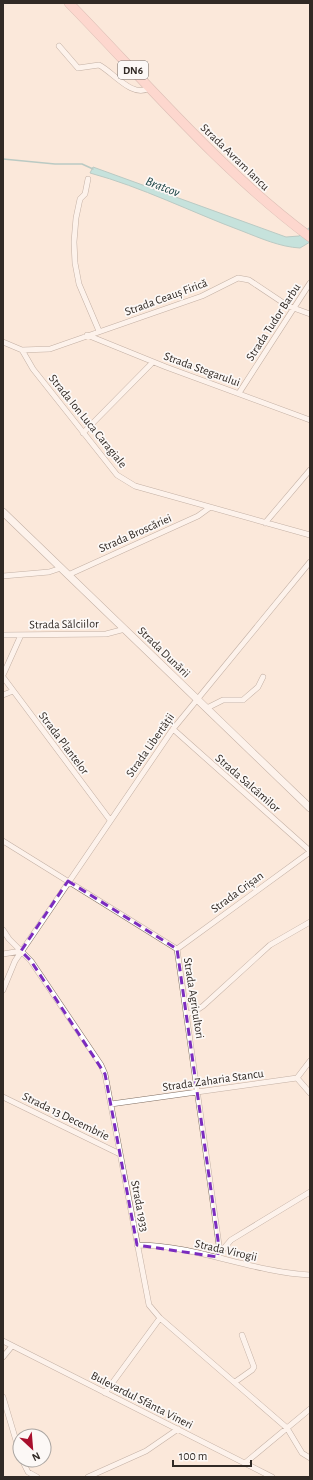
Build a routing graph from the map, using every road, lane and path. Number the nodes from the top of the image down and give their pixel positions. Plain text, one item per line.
1 (69, 3) edge
2 (59, 46) dead end
3 (149, 88) junction
4 (88, 179) dead end
5 (310, 237) edge
6 (310, 283) edge
7 (293, 308) junction
8 (310, 314) edge
9 (99, 331) junction
10 (87, 336) junction
11 (3, 342) edge
12 (22, 350) junction
13 (153, 362) junction
14 (239, 393) junction
15 (310, 420) edge
16 (83, 433) junction
17 (310, 470) edge
18 (209, 508) junction
19 (3, 512) edge
20 (265, 523) junction
21 (310, 535) edge
22 (310, 562) edge
23 (61, 568) junction
24 (68, 575) junction
25 (3, 576) edge
26 (125, 629) junction
27 (3, 635) edge
28 (21, 635) junction
29 (3, 676) edge
30 (263, 677) dead end
31 (13, 691) junction
32 (3, 695) edge
33 (196, 698) junction
34 (207, 708) junction
35 (173, 729) junction
36 (310, 808) edge
37 (110, 820) junction
38 (3, 841) edge
39 (310, 851) edge
40 (68, 881) junction
41 (310, 922) edge
42 (3, 930) edge
43 (177, 950) junction
44 (22, 951) junction
45 (3, 954) edge
46 (3, 990) edge
47 (186, 1014) junction
48 (310, 1061) edge
49 (297, 1078) junction
50 (197, 1092) junction
51 (310, 1093) edge
52 (3, 1097) edge
53 (112, 1104) junction
54 (120, 1154) junction
55 (310, 1192) edge
56 (137, 1245) junction
57 (219, 1255) junction
58 (310, 1275) edge
59 (160, 1318) junction
60 (242, 1335) dead end
61 (3, 1341) edge
62 (12, 1346) junction
63 (3, 1357) edge
64 (235, 1382) junction
65 (106, 1393) junction
66 (3, 1398) edge
67 (310, 1409) edge
68 (12, 1428) edge
69 (288, 1428) junction
70 (178, 1429) junction
71 (310, 1458) edge
72 (245, 1463) junction
73 (28, 1475) edge
74 (37, 1477) edge
75 (88, 1477) edge
76 (272, 1477) edge

1 - 3 highway, Strada Avram Iancu / DN6
2 - 3 street
3 - 5 highway, Strada Avram Iancu / DN6
4 - 9 street
6 - 7 street, Strada Tudor Barbu
7 - 8 street, Strada Ceauș Firică
7 - 9 street, Strada Ceauș Firică
7 - 14 street, Strada Tudor Barbu
9 - 10 street, Strada Ceauș Firică
10 - 12 street, Strada Ceauș Firică
10 - 13 street, Strada Stegarului
11 - 12 street
12 - 16 street, Strada Ion Luca Caragiale
13 - 14 street, Strada Stegarului
13 - 16 street
14 - 15 street, Strada Stegarului
16 - 18 street, Strada Ion Luca Caragiale
17 - 20 street
18 - 20 street, Strada Ion Luca Caragiale
18 - 24 street, Strada Broscăriei
19 - 23 main road, Strada Dunării
20 - 21 street, Strada Ion Luca Caragiale
22 - 33 street, Strada Libertății
23 - 24 main road, Strada Dunării
23 - 25 street
24 - 26 main road, Strada Dunării
26 - 28 street, Strada Sălciilor
26 - 33 main road, Strada Dunării
27 - 28 street, Strada Sălciilor
28 - 29 street
29 - 31 street, Strada Plantelor
30 - 34 street
31 - 32 street
31 - 37 street, Strada Plantelor
33 - 34 main road, Strada Dunării
33 - 35 street, Strada Libertății
34 - 36 main road, Strada Dunării
35 - 37 street, Strada Libertății
35 - 39 street, Strada Salcâmilor
37 - 40 street, Strada Libertății
38 - 40 street, Strada Agricultori
39 - 43 street, Strada Crișan
40 - 43 street, Strada Agricultori
40 - 44 street, Strada Libertății
41 - 47 street
42 - 44 street, Strada 1933
43 - 47 street, Strada Agricultori
44 - 45 street
44 - 46 street, Strada Libertății
44 - 53 street, Strada 1933
47 - 50 street, Strada Agricultori
48 - 49 street
49 - 50 street, Strada Zaharia Stancu
49 - 51 street
50 - 53 street, Strada Zaharia Stancu
50 - 57 street, Strada Agricultori
52 - 54 street, Strada 13 Decembrie
53 - 54 street, Strada 1933
54 - 56 street, Strada 1933
55 - 57 street
56 - 57 street, Strada Virogii
56 - 59 street, Strada 1933
57 - 58 street, Strada Virogii
59 - 64 street, Strada 1933
59 - 65 street
60 - 64 street
61 - 62 street, Bulevardul Sfânta Vineri
62 - 63 street
62 - 65 street, Bulevardul Sfânta Vineri
64 - 69 street, Strada 1933
65 - 70 street, Bulevardul Sfânta Vineri
66 - 68 street
67 - 69 street
69 - 71 street, Strada 1933
69 - 72 street
70 - 72 street, Bulevardul Sfânta Vineri
70 - 75 street
72 - 76 street, Bulevardul Sfânta Vineri
73 - 74 street

